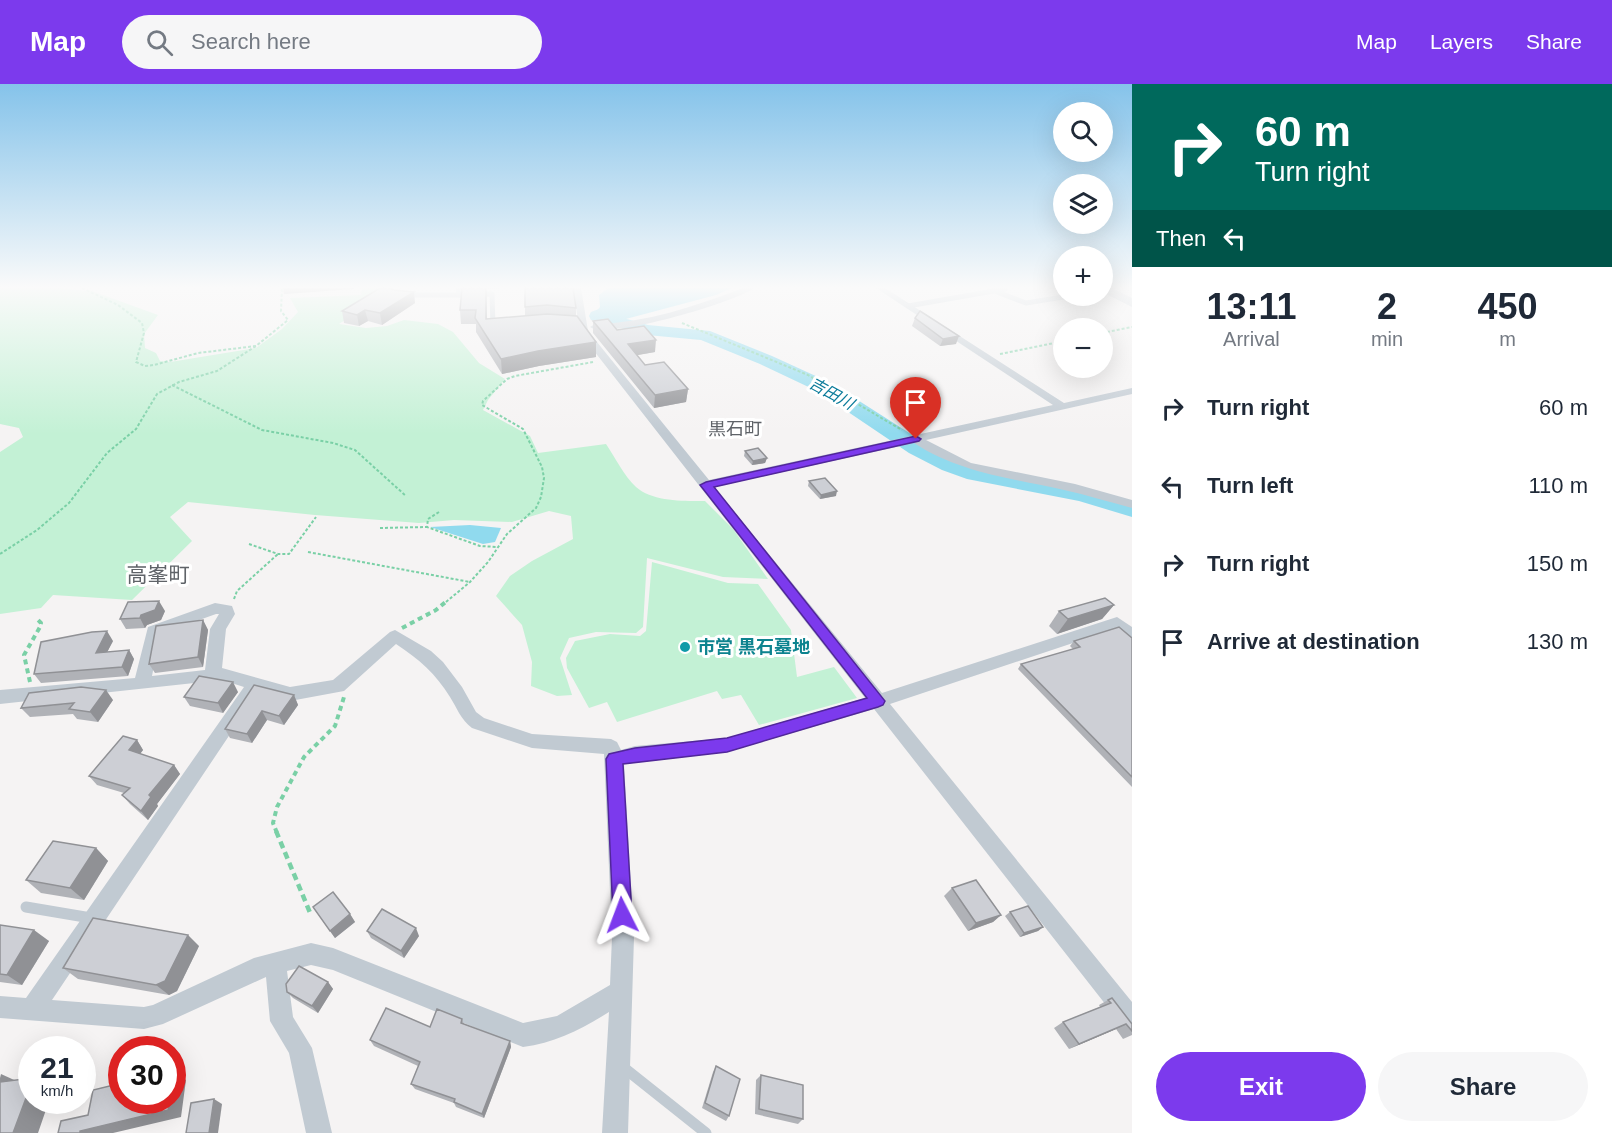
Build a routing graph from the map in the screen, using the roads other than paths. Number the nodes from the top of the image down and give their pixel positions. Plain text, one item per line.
1 (588, 337) edge
2 (955, 337) edge
3 (1132, 391) edge
4 (1062, 406) junction
5 (916, 439) junction
6 (706, 485) junction
7 (1132, 504) edge
8 (1132, 635) edge
9 (213, 675) junction
10 (142, 683) junction
11 (255, 684) junction
12 (0, 697) edge
13 (878, 701) junction
14 (615, 759) junction
15 (26, 907) dead end
16 (96, 919) junction
17 (275, 963) junction
18 (621, 991) junction
19 (0, 1007) edge
20 (31, 1010) junction
21 (1132, 1020) edge
22 (619, 1064) junction
23 (319, 1133) edge
24 (615, 1133) edge
25 (706, 1133) edge

1 - 6 street
2 - 4 street
3 - 4 street
4 - 5 street
5 - 6 street
5 - 7 street
6 - 13 street
8 - 13 street
9 - 10 street
9 - 10 street
9 - 11 street
10 - 12 street
11 - 14 street
11 - 16 street
13 - 14 street
13 - 21 street
14 - 18 street
15 - 16 lane
16 - 20 street
17 - 18 street
17 - 20 street
17 - 23 street
18 - 22 street
19 - 20 street
22 - 24 street
22 - 25 lane

